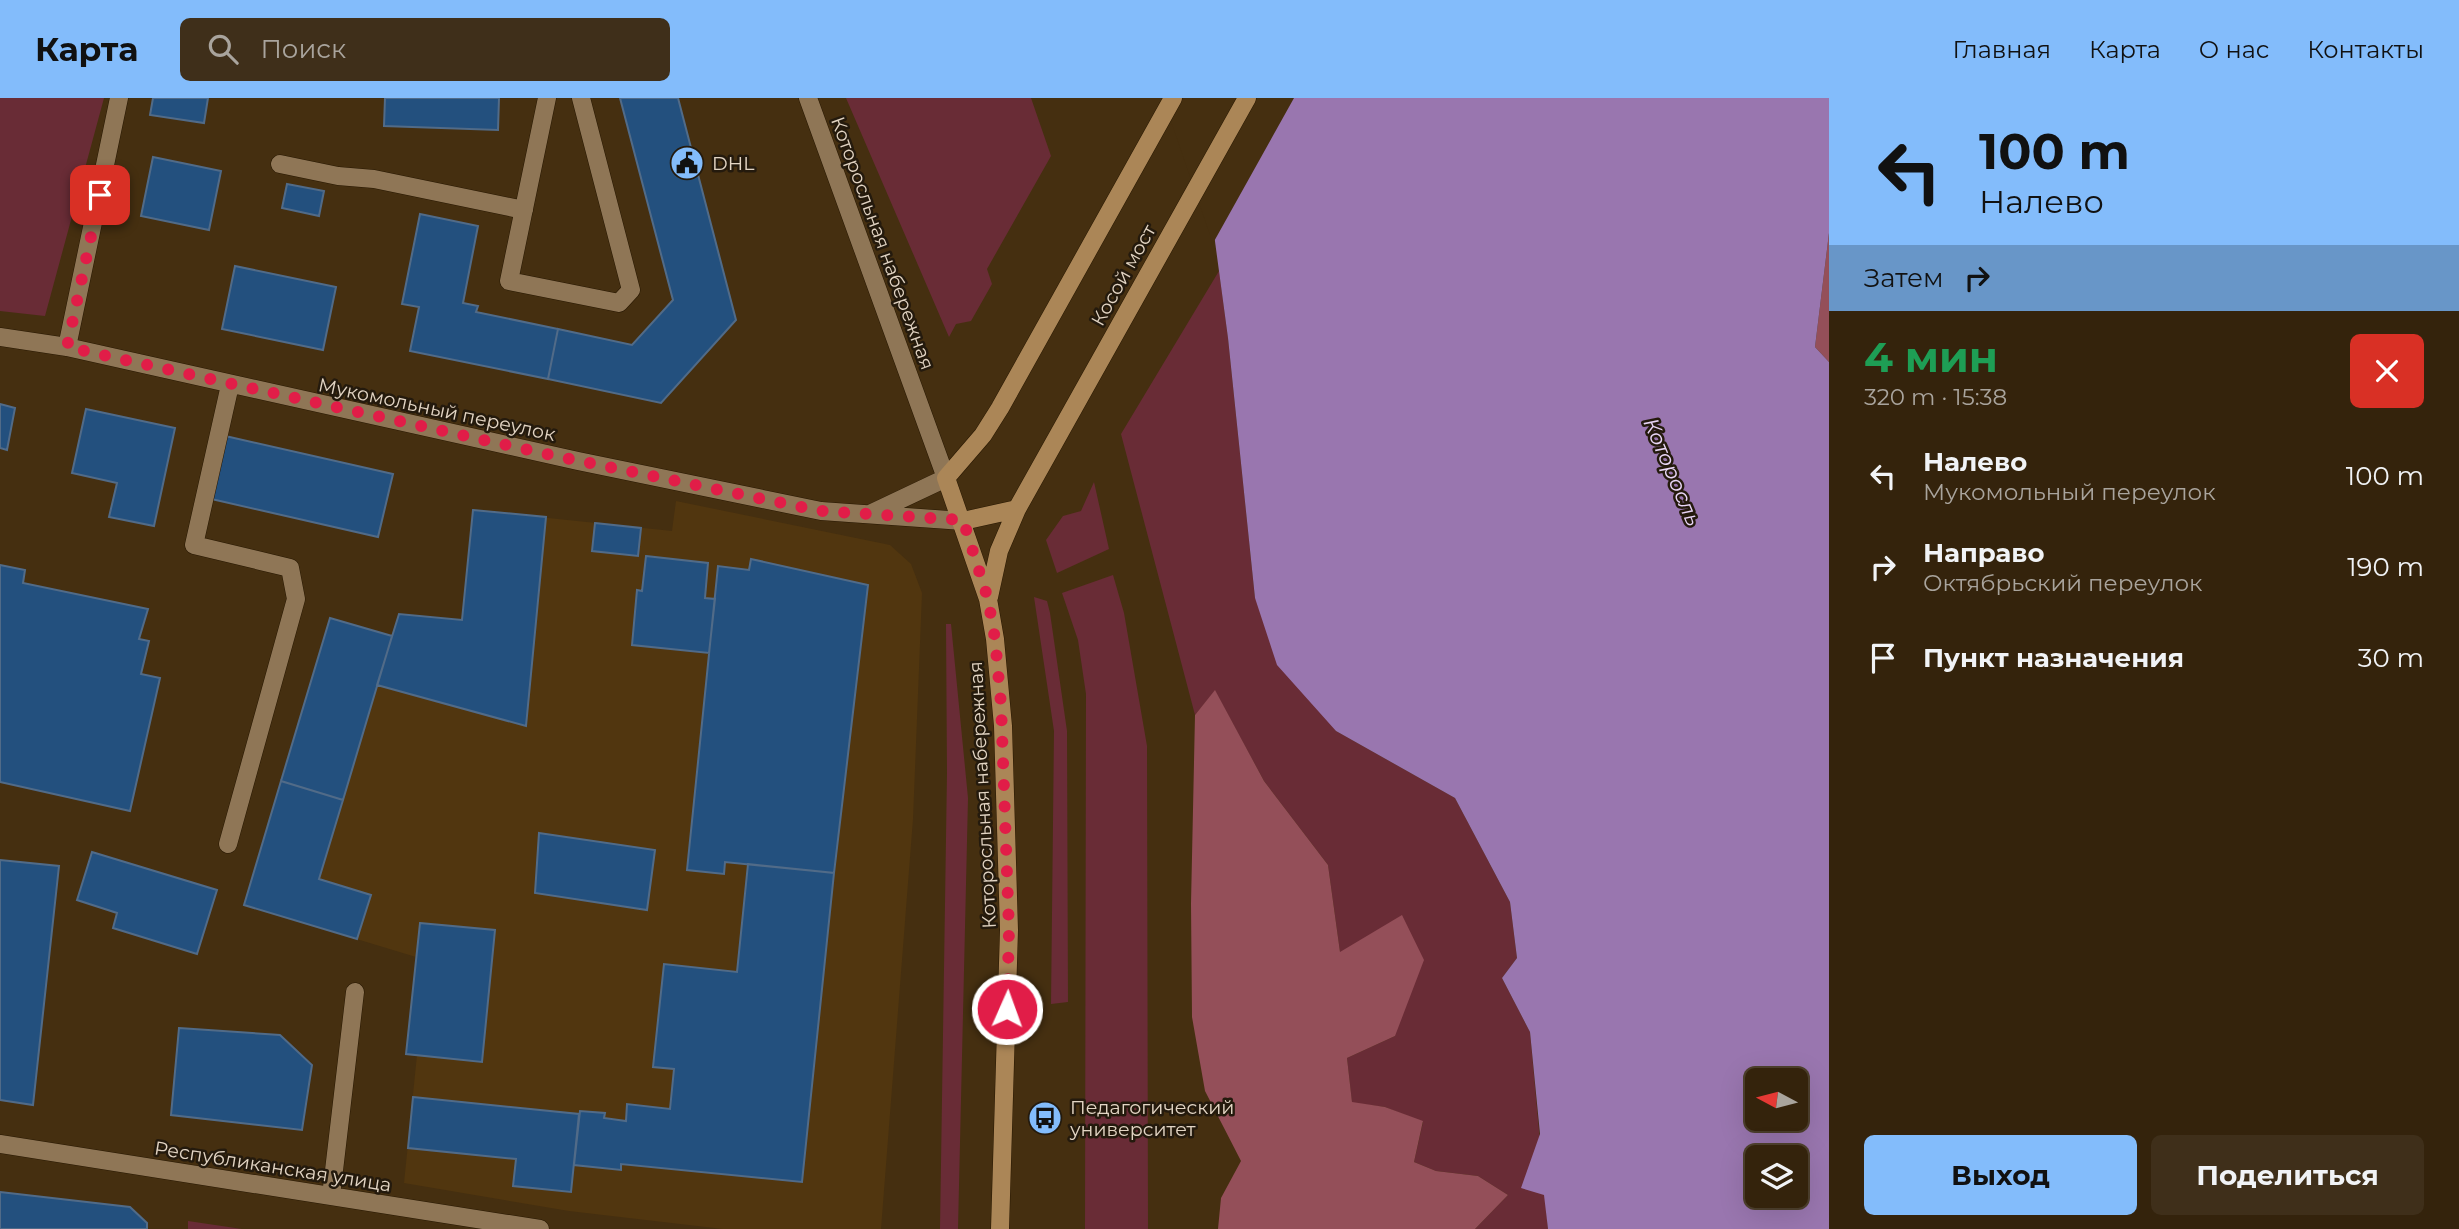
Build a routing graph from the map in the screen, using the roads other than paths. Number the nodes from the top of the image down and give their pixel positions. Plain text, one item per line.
1 (119, 98) edge
2 (547, 98) edge
3 (581, 98) edge
4 (808, 98) edge
5 (1174, 98) edge
6 (1247, 98) edge
7 (280, 164) dead end
8 (524, 210) junction
9 (0, 337) edge
10 (67, 347) junction
11 (230, 385) junction
12 (946, 478) junction
13 (1017, 509) junction
14 (867, 515) junction
15 (963, 520) junction
16 (988, 599) junction
17 (228, 844) dead end
18 (355, 992) dead end
19 (0, 1144) edge
20 (331, 1196) junction
21 (540, 1229) edge
22 (1000, 1229) edge

1 - 10 street
2 - 8 street
3 - 8 street
4 - 12 street, Которосльная набережная
5 - 12 main road
6 - 13 main road, Косой мост
7 - 8 street
9 - 10 street, Мукомольный переулок
10 - 11 street, Мукомольный переулок
11 - 14 street, Мукомольный переулок
11 - 17 street
12 - 14 street
12 - 15 main road, Которосльная набережная
13 - 15 main road
13 - 16 main road, Косой мост
14 - 15 street, Мукомольный переулок
15 - 16 main road, Которосльная набережная
16 - 22 main road, Которосльная набережная
18 - 20 street
19 - 20 street, Республиканская улица
20 - 21 street, Республиканская улица

